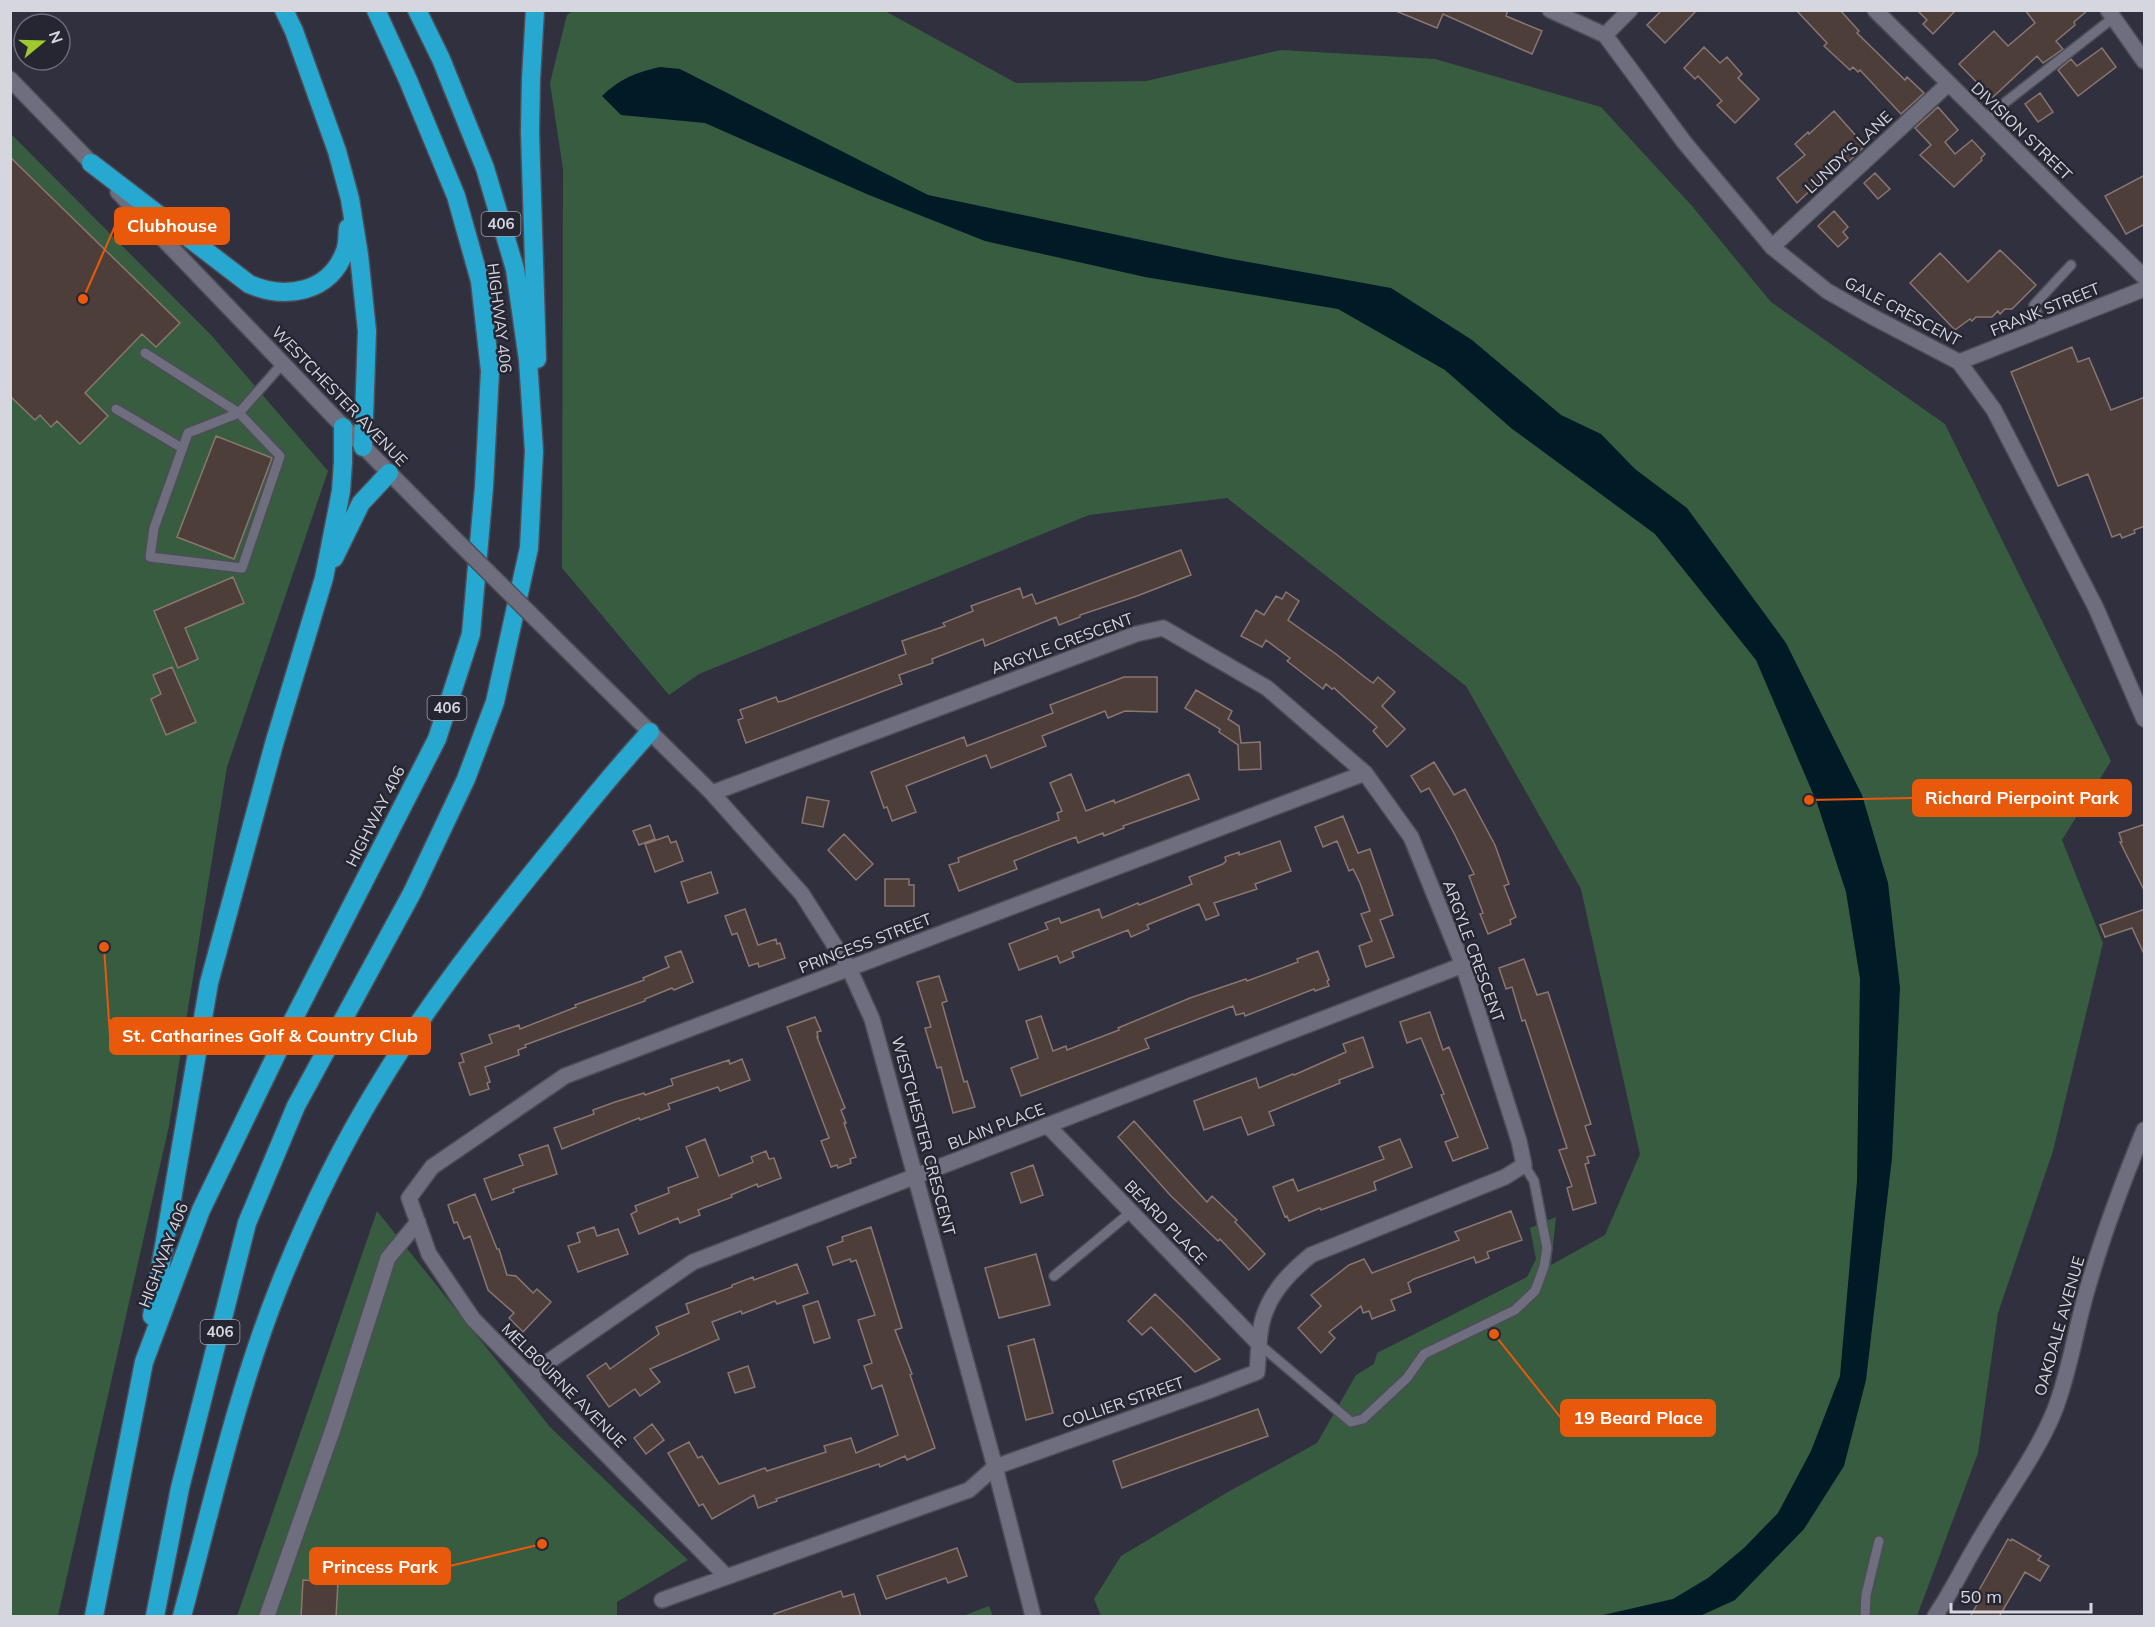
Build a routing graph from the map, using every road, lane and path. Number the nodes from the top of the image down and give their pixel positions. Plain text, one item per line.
1 (284, 10) edge
2 (376, 10) edge
3 (417, 10) edge
4 (535, 10) edge
5 (1551, 10) edge
6 (1630, 10) edge
7 (1875, 10) edge
8 (2111, 14) edge
9 (1605, 35) junction
10 (2145, 61) edge
11 (10, 79) edge
12 (1948, 84) junction
13 (1984, 119) junction
14 (91, 163) junction
15 (350, 199) junction
16 (1772, 247) junction
17 (2071, 265) dead end
18 (2145, 277) edge
19 (2145, 289) edge
20 (2043, 329) junction
21 (145, 353) dead end
22 (1959, 362) junction
23 (283, 363) junction
24 (116, 409) dead end
25 (238, 413) junction
26 (343, 427) junction
27 (363, 447) junction
28 (182, 448) junction
29 (534, 451) junction
30 (389, 473) junction
31 (324, 578) junction
32 (2145, 718) edge
33 (650, 732) junction
34 (1365, 773) junction
35 (712, 793) junction
36 (1463, 965) junction
37 (849, 968) junction
38 (1047, 1125) junction
39 (2145, 1130) edge
40 (1524, 1165) junction
41 (916, 1176) junction
42 (409, 1198) joint
43 (1131, 1212) junction
44 (418, 1222) junction
45 (1054, 1276) dead end
46 (1259, 1344) junction
47 (144, 1362) junction
48 (530, 1375) junction
49 (995, 1467) junction
50 (1879, 1541) dead end
51 (726, 1576) junction
52 (662, 1600) dead end
53 (94, 1617) edge
54 (155, 1617) edge
55 (182, 1617) edge
56 (267, 1617) edge
57 (1033, 1617) edge
58 (1865, 1617) edge
59 (1935, 1617) edge

1 - 15 highway
2 - 47 highway, HIGHWAY 406 / 406
3 - 29 highway, HIGHWAY 406 / 406
4 - 29 highway
5 - 9 street, GALE CRESCENT
6 - 9 street
7 - 12 street, DIVISION STREET
8 - 10 street
8 - 13 lane
9 - 16 street, GALE CRESCENT
11 - 14 street, WESTCHESTER AVENUE
12 - 13 street, DIVISION STREET
12 - 16 street, LUNDY'S LANE
13 - 18 street, DIVISION STREET
14 - 15 highway
14 - 23 street, WESTCHESTER AVENUE
15 - 27 highway
16 - 22 street, GALE CRESCENT
17 - 20 lane
19 - 20 street, FRANK STREET
20 - 22 street, FRANK STREET
21 - 25 lane
22 - 32 street, GALE CRESCENT
23 - 25 lane
23 - 26 street, WESTCHESTER AVENUE
24 - 28 lane
25 - 28 lane
25 - 28 lane
26 - 27 street, WESTCHESTER AVENUE
26 - 31 highway
27 - 30 street, WESTCHESTER AVENUE
29 - 54 highway, HIGHWAY 406 / 406
30 - 31 highway
30 - 33 street, WESTCHESTER AVENUE, bridge
31 - 47 highway
33 - 35 street, WESTCHESTER CRESCENT
33 - 55 highway
34 - 35 street, ARGYLE CRESCENT
34 - 36 street, ARGYLE CRESCENT
34 - 37 street, PRINCESS STREET
35 - 37 street, WESTCHESTER CRESCENT
36 - 38 street, BLAIN PLACE
36 - 40 street, ARGYLE CRESCENT
37 - 41 street, WESTCHESTER CRESCENT
37 - 42 street, PRINCESS STREET
38 - 41 street, BLAIN PLACE
38 - 43 street, BEARD PLACE
39 - 59 street, OAKDALE AVENUE
40 - 46 street, COLLIER STREET
40 - 46 lane
41 - 48 street, BLAIN PLACE
41 - 49 street, WESTCHESTER CRESCENT
42 - 44 street, MELBOURNE AVENUE
43 - 45 lane
43 - 46 street, BEARD PLACE
44 - 48 street, MELBOURNE AVENUE
44 - 56 street
46 - 49 street, COLLIER STREET
47 - 53 highway, HIGHWAY 406 / 406
48 - 51 street, MELBOURNE AVENUE
49 - 51 street, COLLIER STREET
49 - 57 street, WESTCHESTER CRESCENT
50 - 58 lane
51 - 52 street, COLLIER STREET

